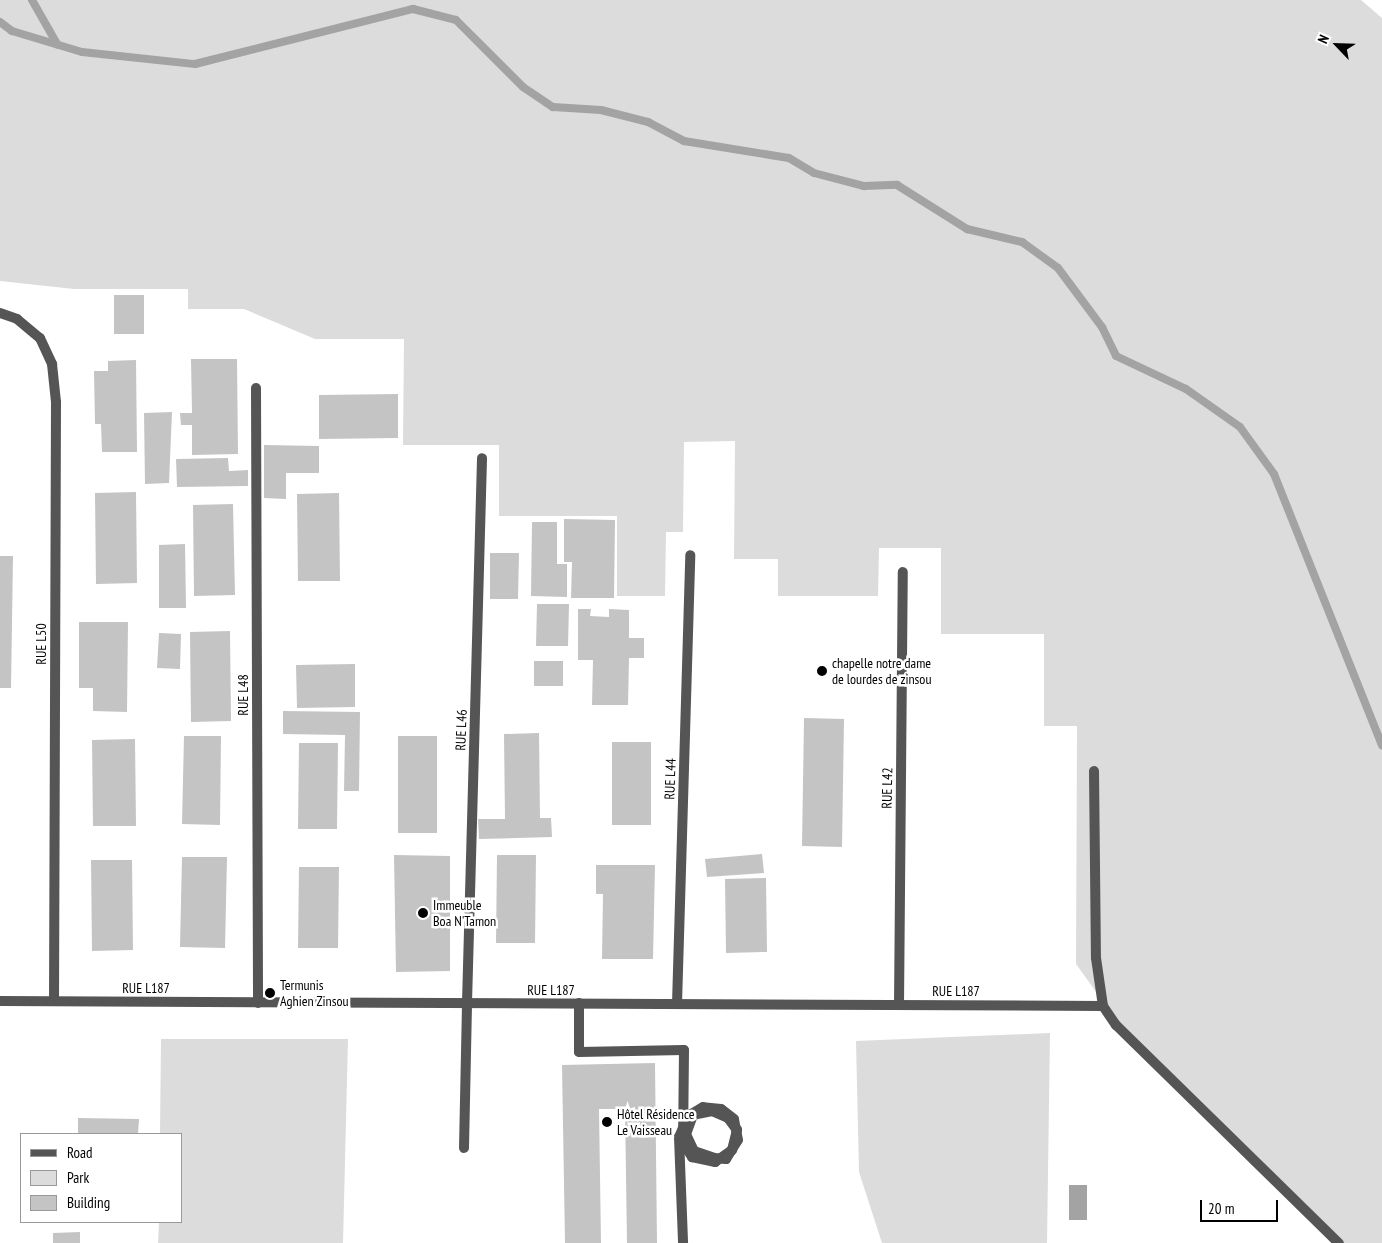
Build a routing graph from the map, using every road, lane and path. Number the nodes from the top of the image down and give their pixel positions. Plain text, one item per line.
1 (0, 313) edge
2 (256, 388) dead end
3 (482, 458) dead end
4 (690, 555) dead end
5 (903, 572) dead end
6 (1094, 771) dead end
7 (0, 1001) edge
8 (54, 1001) junction
9 (258, 1003) junction
10 (467, 1003) junction
11 (579, 1004) junction
12 (677, 1004) junction
13 (898, 1005) junction
14 (1103, 1006) junction
15 (464, 1148) dead end
16 (683, 1243) edge
17 (1339, 1243) edge

1 - 8 street, RUE L50
2 - 9 street, RUE L48
3 - 10 street, RUE L46
4 - 12 street, RUE L44
5 - 13 street, RUE L42
6 - 14 street
7 - 8 street, RUE L187
8 - 9 street, RUE L187
9 - 10 street, RUE L187
10 - 11 street, RUE L187
10 - 15 street, RUE L46
11 - 12 street, RUE L187
11 - 16 street
12 - 13 street, RUE L187
13 - 14 street, RUE L187
14 - 17 street

